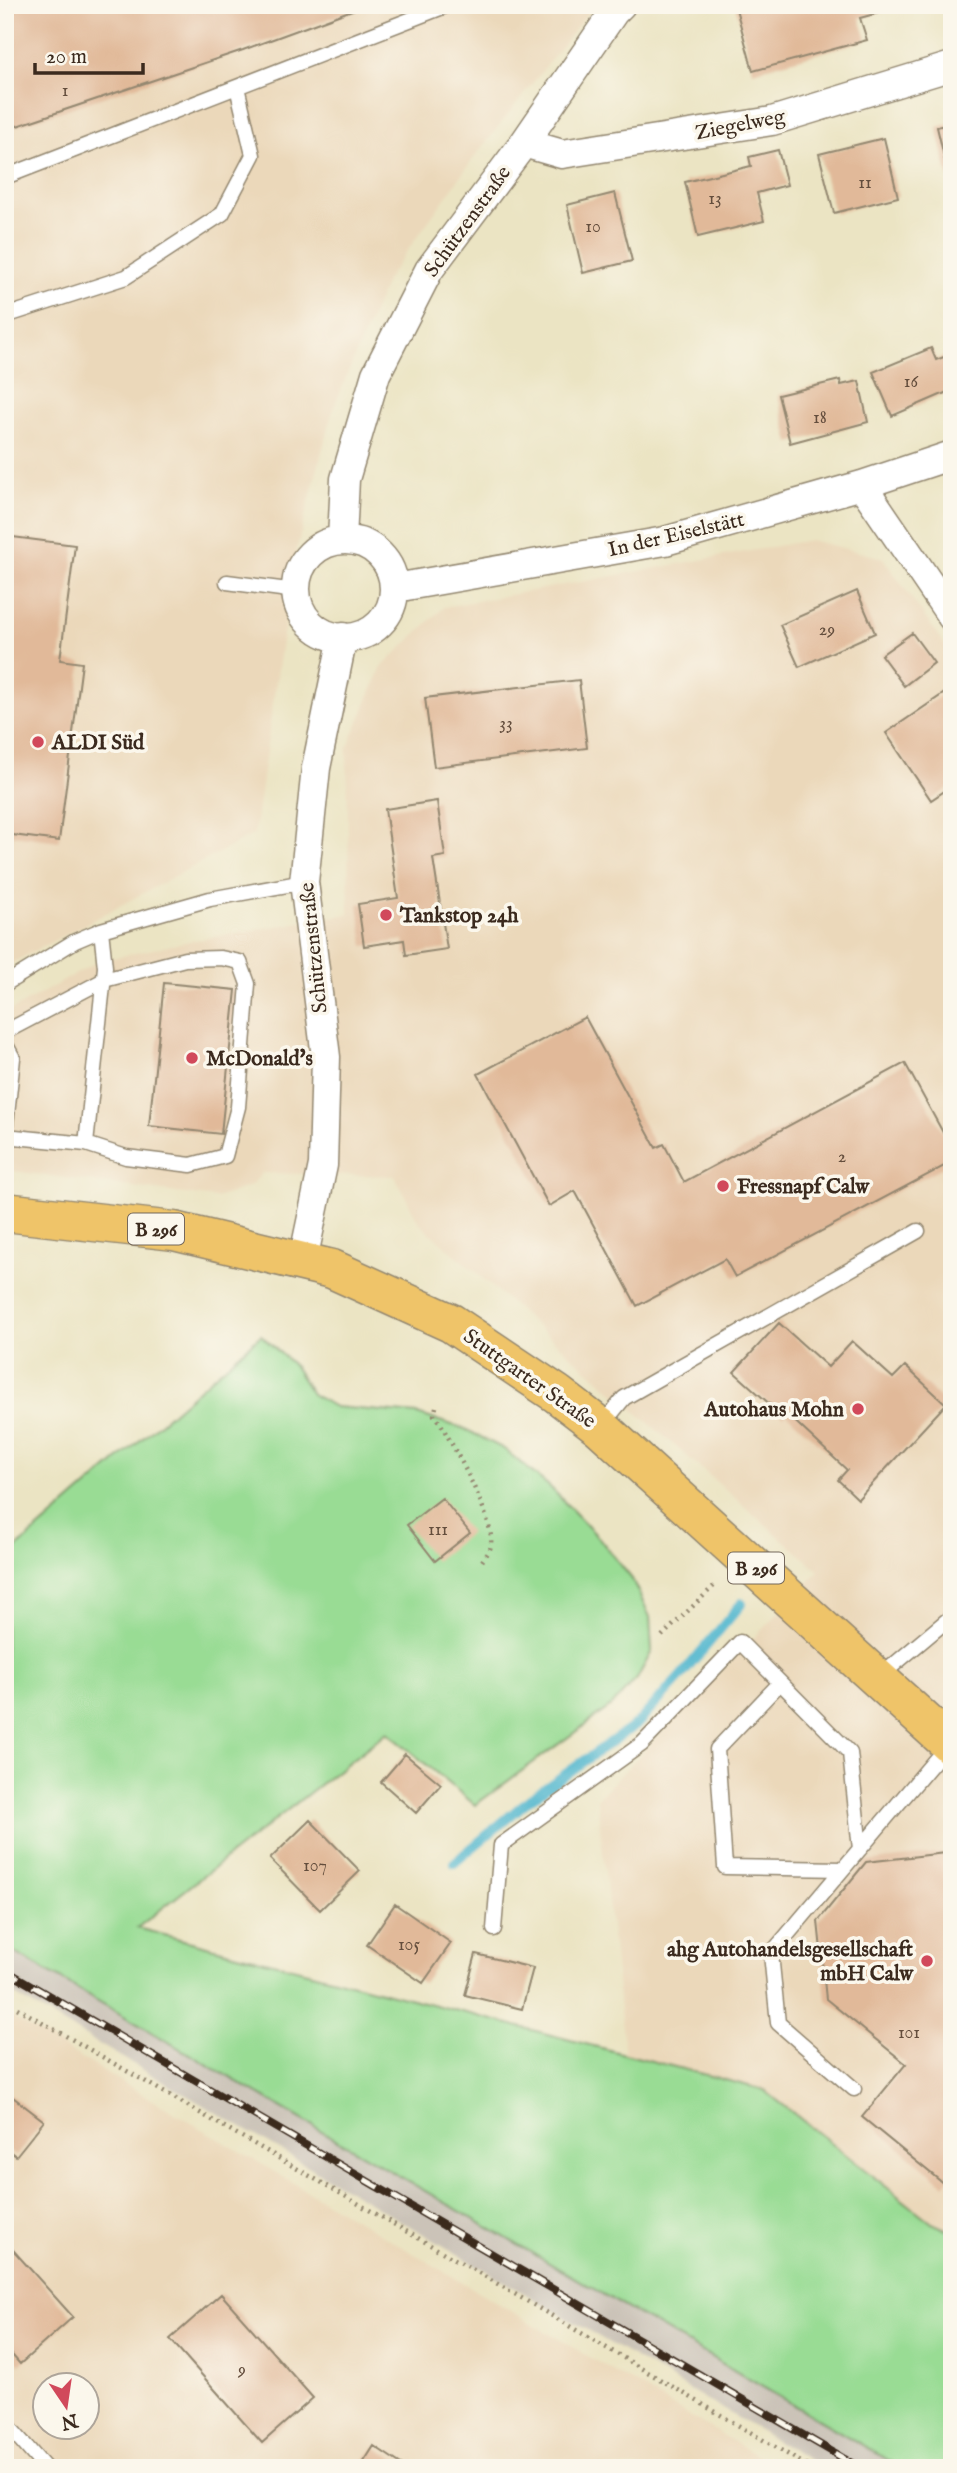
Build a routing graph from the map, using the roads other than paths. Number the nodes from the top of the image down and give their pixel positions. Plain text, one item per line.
1 (448, 5) edge
2 (621, 5) edge
3 (952, 66) edge
4 (237, 88) junction
5 (524, 144) junction
6 (5, 177) edge
7 (5, 316) edge
8 (952, 455) edge
9 (862, 485) junction
10 (342, 540) junction
11 (227, 582) dead end
12 (395, 588) junction
13 (296, 591) junction
14 (952, 617) edge
15 (343, 637) junction
16 (304, 882) junction
17 (101, 930) junction
18 (104, 980) junction
19 (5, 984) edge
20 (5, 1032) edge
21 (5, 1043) edge
22 (5, 1135) edge
23 (86, 1144) junction
24 (5, 1212) edge
25 (918, 1231) dead end
26 (303, 1260) junction
27 (600, 1427) junction
28 (952, 1616) edge
29 (878, 1678) junction
30 (780, 1683) junction
31 (951, 1744) edge
32 (860, 1849) junction
33 (843, 1869) junction
34 (494, 1928) dead end
35 (854, 2089) dead end
36 (5, 2422) edge
37 (46, 2468) edge

1 - 4 lane
2 - 5 street, Schützenstraße
3 - 5 street, Ziegelweg
4 - 6 lane
4 - 7 lane
5 - 10 street, Schützenstraße
8 - 9 street, In der Eiselstätt
9 - 12 street, In der Eiselstätt
9 - 14 street
10 - 12 street
10 - 13 street
11 - 13 lane
12 - 15 street
13 - 15 street
15 - 16 street, Schützenstraße
16 - 17 lane
16 - 26 street, Schützenstraße
17 - 18 lane
17 - 19 lane
18 - 20 lane
18 - 23 lane
18 - 23 lane
21 - 22 lane
22 - 23 lane
24 - 26 main road, Stuttgarter Straße / B 296
25 - 27 lane
26 - 27 main road, Stuttgarter Straße / B 296
27 - 29 main road, Stuttgarter Straße / B 296
28 - 29 lane
29 - 31 main road, Stuttgarter Straße / B 296
30 - 32 lane
30 - 33 lane
30 - 34 lane
31 - 32 lane
32 - 33 lane
33 - 35 lane
36 - 37 lane

